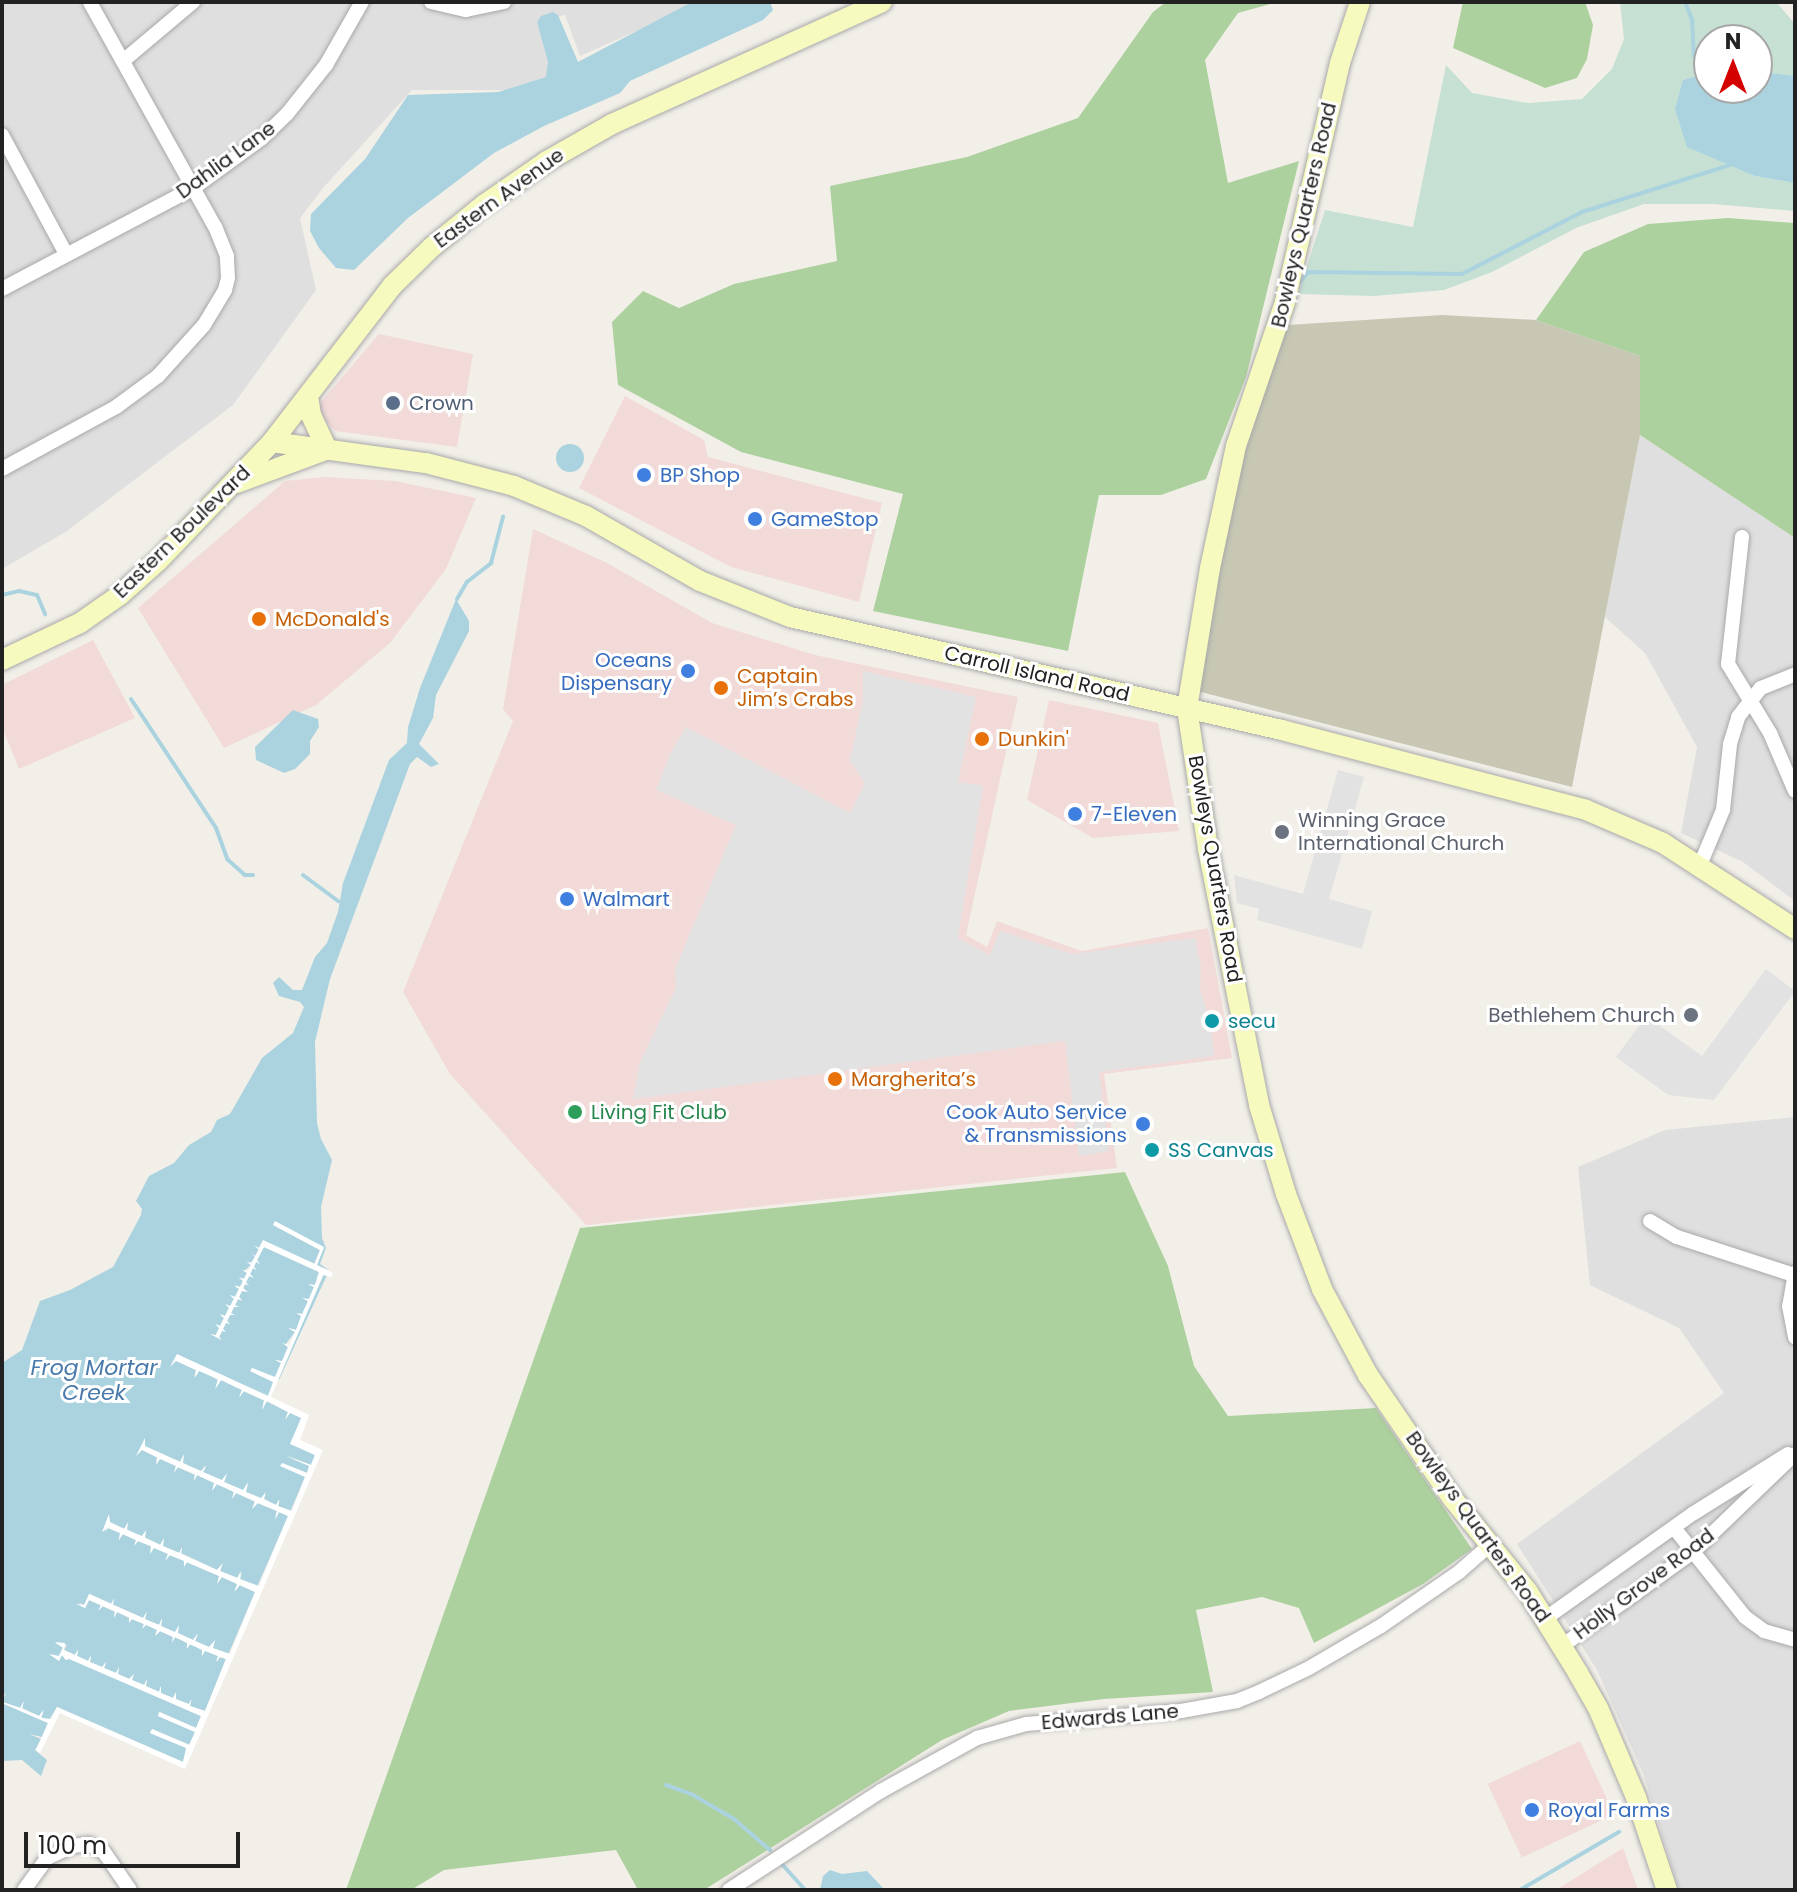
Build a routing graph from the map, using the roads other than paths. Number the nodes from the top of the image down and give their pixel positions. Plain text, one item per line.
1 (90, 2) edge
2 (193, 2) edge
3 (362, 2) edge
4 (431, 2) edge
5 (504, 2) edge
6 (882, 2) edge
7 (1360, 2) edge
8 (123, 61) junction
9 (2, 135) edge
10 (192, 189) junction
11 (66, 254) junction
12 (2, 289) edge
13 (308, 396) junction
14 (272, 442) junction
15 (327, 450) junction
16 (2, 469) edge
17 (233, 485) junction
18 (1742, 537) dead end
19 (2, 660) edge
20 (1795, 674) edge
21 (1750, 698) junction
22 (1187, 708) junction
23 (1795, 791) edge
24 (1700, 865) junction
25 (1795, 929) edge
26 (1650, 1221) dead end
27 (1795, 1274) edge
28 (1795, 1337) edge
29 (1795, 1452) edge
30 (1675, 1529) junction
31 (1490, 1545) junction
32 (1693, 1552) junction
33 (1546, 1618) junction
34 (1795, 1640) edge
35 (1562, 1646) junction
36 (24, 1890) edge
37 (130, 1890) edge
38 (729, 1890) edge
39 (1667, 1890) edge

1 - 8 street
2 - 8 street
3 - 10 street, Dahlia Lane
4 - 5 street
6 - 13 street, Eastern Avenue
7 - 22 street, Bowleys Quarters Road
8 - 10 street
9 - 11 street
10 - 11 street, Dahlia Lane
10 - 16 street
11 - 12 street, Dahlia Lane
13 - 14 street, Eastern Avenue
13 - 15 street
14 - 15 street, Carroll Island Road
14 - 17 street, Eastern Boulevard
15 - 17 street
15 - 22 street, Carroll Island Road
17 - 19 street, Eastern Boulevard
18 - 21 street
20 - 21 street
21 - 23 street
21 - 24 street
22 - 24 street, Carroll Island Road
22 - 31 street, Bowleys Quarters Road
24 - 25 street, Carroll Island Road
26 - 27 street
27 - 28 street
29 - 30 street, Holly Grove Road
29 - 32 street, Holly Grove Road
30 - 32 street
30 - 33 street, Holly Grove Road
31 - 33 street, Bowleys Quarters Road
31 - 38 street, Edwards Lane
32 - 34 street
32 - 35 street, Holly Grove Road
33 - 35 street, Bowleys Quarters Road
35 - 39 street, Bowleys Quarters Road
36 - 37 street

